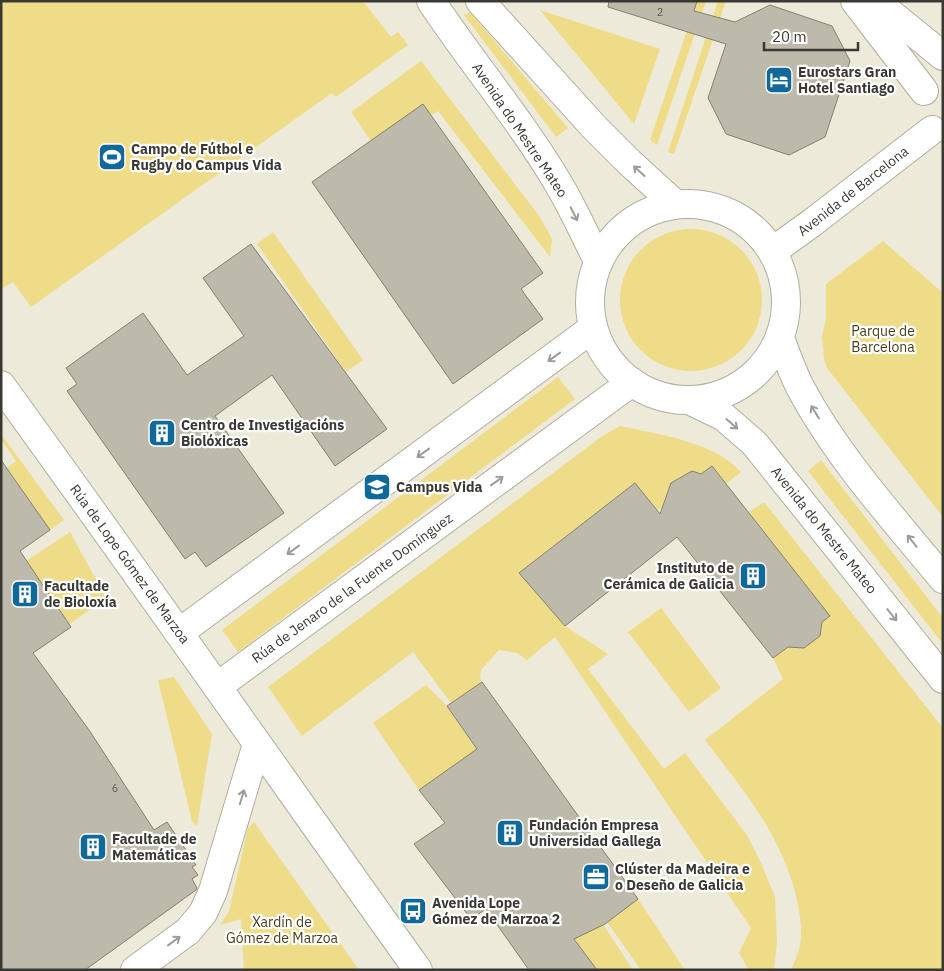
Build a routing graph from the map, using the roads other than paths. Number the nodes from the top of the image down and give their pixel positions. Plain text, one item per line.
1 (430, 1) edge
2 (480, 1) edge
3 (491, 1) edge
4 (855, 1) edge
5 (875, 1) edge
6 (518, 42) junction
7 (943, 56) edge
8 (943, 69) edge
9 (924, 91) junction
10 (937, 134) edge
11 (675, 204) junction
12 (773, 251) junction
13 (598, 261) junction
14 (594, 328) junction
15 (780, 338) junction
16 (632, 382) junction
17 (1, 385) edge
18 (689, 400) junction
19 (943, 579) edge
20 (180, 632) junction
21 (943, 679) edge
22 (218, 686) junction
23 (257, 744) junction
24 (135, 970) edge
25 (418, 970) edge

1 -> 13 street, Avenida do Mestre Mateo
2 - 6 street
3 - 6 street
4 - 9 street
5 - 7 street
11 -> 6 street
8 - 9 street
9 - 10 street, Avenida de Barcelona
10 - 12 street, Avenida de Barcelona
11 - 12 street
11 - 13 street
12 - 15 street
13 - 14 street
14 - 16 street
14 -> 20 street
15 - 18 street
19 -> 15 street
16 - 18 street
22 -> 16 street, Rúa de Jenaro de la Fuente Domínguez
17 - 20 street, Rúa de Lope Gómez de Marzoa
18 -> 21 street, Avenida do Mestre Mateo
20 - 22 street, Rúa de Lope Gómez de Marzoa
22 - 23 street, Rúa de Lope Gómez de Marzoa
24 -> 23 street
23 - 25 street, Rúa de Lope Gómez de Marzoa

